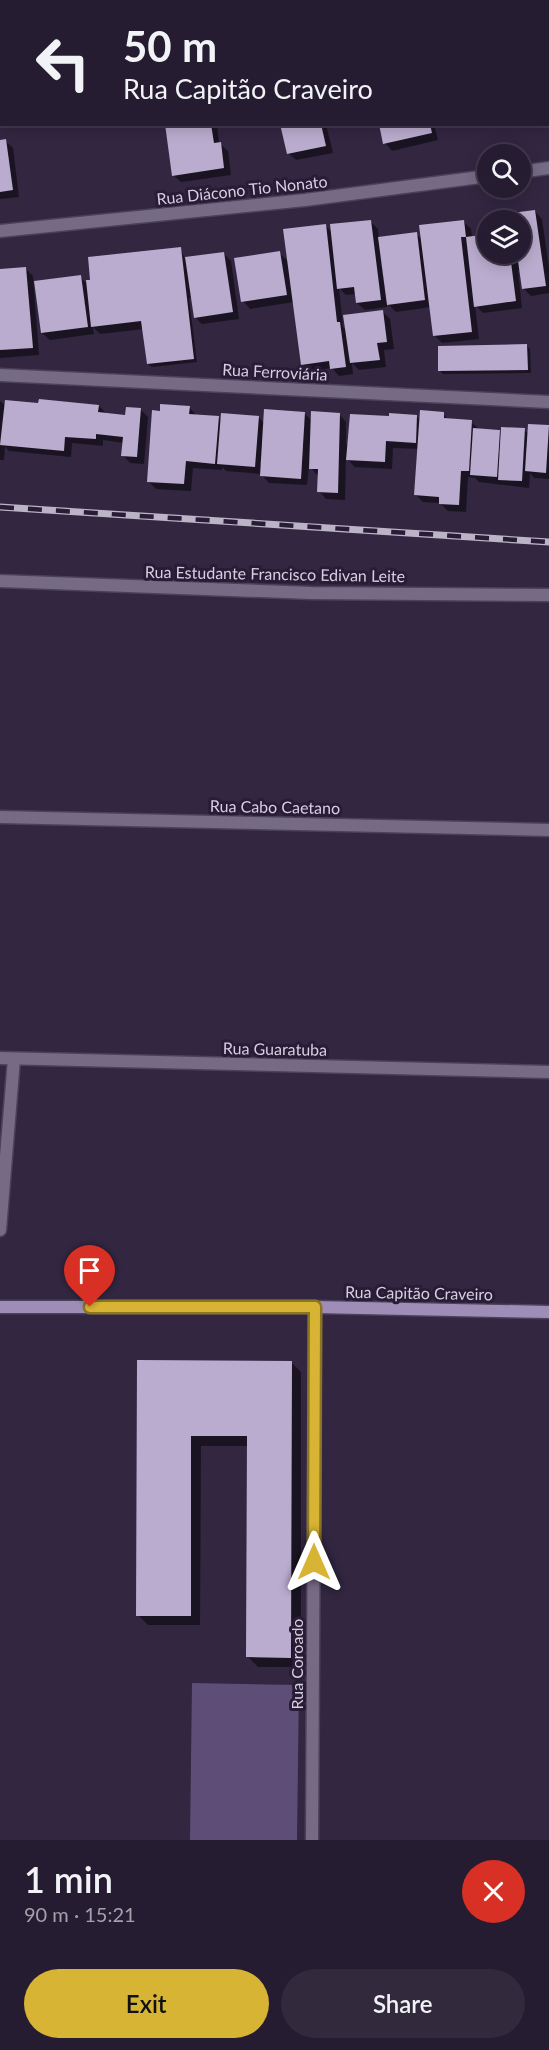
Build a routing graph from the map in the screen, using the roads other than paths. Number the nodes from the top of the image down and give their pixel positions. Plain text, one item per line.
1 (549, 168) edge
2 (531, 170) edge
3 (477, 177) edge
4 (0, 231) edge
5 (0, 375) edge
6 (549, 402) edge
7 (0, 581) edge
8 (549, 594) edge
9 (0, 817) edge
10 (549, 830) edge
11 (0, 1058) edge
12 (14, 1059) junction
13 (549, 1072) edge
14 (0, 1230) edge
15 (0, 1307) edge
16 (315, 1307) junction
17 (549, 1312) edge
18 (312, 1840) edge

1 - 2 street
3 - 4 street, Rua Diácono Tio Nonato
5 - 6 street, Rua Ferroviária
7 - 8 street, Rua Estudante Francisco Edivan Leite
9 - 10 street, Rua Cabo Caetano
11 - 12 street, Rua Guaratuba
12 - 13 street, Rua Guaratuba
12 - 14 street
15 - 16 street, Rua Capitão Craveiro
16 - 17 street, Rua Capitão Craveiro
16 - 18 street, Rua Coroado

